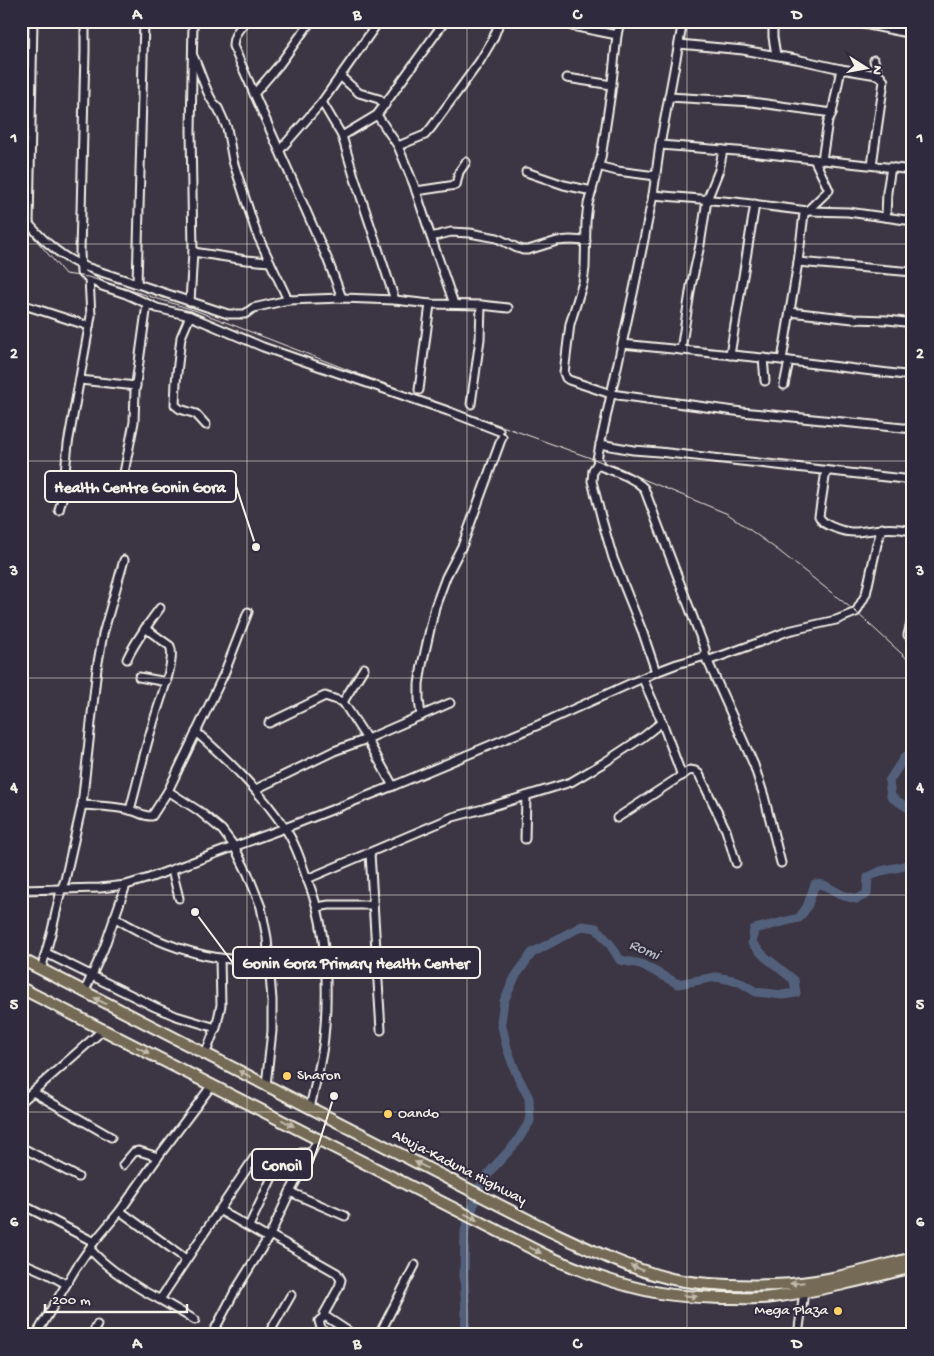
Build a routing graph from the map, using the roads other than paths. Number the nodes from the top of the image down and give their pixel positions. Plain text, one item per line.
1 (33, 21) edge
2 (84, 21) edge
3 (144, 21) edge
4 (193, 21) edge
5 (246, 21) edge
6 (311, 21) edge
7 (378, 21) edge
8 (445, 21) edge
9 (500, 21) edge
10 (567, 21) edge
11 (620, 21) edge
12 (683, 21) edge
13 (773, 21) edge
14 (849, 21) edge
15 (913, 34) edge
16 (617, 35) junction
17 (679, 44) junction
18 (192, 56) junction
19 (776, 56) junction
20 (874, 60) dead end
21 (841, 69) junction
22 (877, 75) junction
23 (340, 76) junction
24 (566, 78) dead end
25 (612, 85) junction
26 (254, 94) junction
27 (669, 97) junction
28 (322, 102) junction
29 (384, 104) junction
30 (832, 112) junction
31 (377, 115) junction
32 (342, 136) junction
33 (660, 145) junction
34 (398, 146) junction
35 (280, 150) junction
36 (723, 150) junction
37 (818, 160) junction
38 (466, 162) dead end
39 (872, 165) junction
40 (598, 166) junction
41 (891, 167) junction
42 (913, 170) edge
43 (526, 172) dead end
44 (656, 176) junction
45 (416, 191) junction
46 (592, 191) junction
47 (653, 195) junction
48 (707, 200) junction
49 (755, 204) junction
50 (804, 211) junction
51 (21, 215) edge
52 (886, 217) junction
53 (913, 221) edge
54 (29, 224) junction
55 (430, 237) junction
56 (586, 241) junction
57 (193, 252) junction
58 (270, 262) junction
59 (798, 262) junction
60 (80, 265) junction
61 (913, 272) edge
62 (89, 278) junction
63 (137, 284) junction
64 (342, 298) junction
65 (288, 300) junction
66 (395, 300) junction
67 (190, 302) junction
68 (21, 304) edge
69 (147, 304) junction
70 (430, 304) junction
71 (454, 304) junction
72 (481, 305) junction
73 (508, 308) dead end
74 (790, 312) junction
75 (190, 316) junction
76 (913, 323) edge
77 (90, 326) junction
78 (622, 344) junction
79 (682, 350) junction
80 (730, 355) junction
81 (763, 358) junction
82 (785, 360) junction
83 (913, 376) edge
84 (80, 380) junction
85 (765, 381) dead end
86 (784, 385) dead end
87 (136, 386) junction
88 (419, 390) dead end
89 (610, 394) junction
90 (471, 404) dead end
91 (206, 425) dead end
92 (913, 429) edge
93 (600, 444) junction
94 (597, 464) junction
95 (826, 471) junction
96 (122, 478) dead end
97 (913, 480) edge
98 (59, 510) dead end
99 (882, 528) junction
100 (913, 530) edge
101 (868, 531) junction
102 (877, 544) junction
103 (124, 560) dead end
104 (160, 608) dead end
105 (248, 612) dead end
106 (913, 615) edge
107 (145, 628) junction
108 (908, 635) dead end
109 (706, 658) junction
110 (127, 659) dead end
111 (364, 668) dead end
112 (656, 672) junction
113 (139, 677) dead end
114 (643, 679) junction
115 (167, 682) junction
116 (343, 702) junction
117 (450, 704) dead end
118 (421, 716) junction
119 (662, 722) junction
120 (269, 723) dead end
121 (196, 732) junction
122 (367, 739) junction
123 (682, 776) junction
124 (393, 786) junction
125 (256, 789) junction
126 (168, 791) junction
127 (526, 796) junction
128 (82, 805) junction
129 (130, 810) junction
130 (617, 818) dead end
131 (285, 828) junction
132 (525, 839) dead end
133 (234, 846) junction
134 (370, 853) junction
135 (736, 862) dead end
136 (780, 863) dead end
137 (172, 870) junction
138 (307, 879) junction
139 (126, 885) junction
140 (21, 890) edge
141 (61, 890) junction
142 (179, 898) dead end
143 (373, 905) junction
144 (317, 907) junction
145 (114, 917) junction
146 (46, 953) junction
147 (220, 958) junction
148 (21, 959) edge
149 (269, 959) junction
150 (42, 970) junction
151 (92, 975) junction
152 (21, 988) edge
153 (84, 992) junction
154 (216, 1028) junction
155 (103, 1030) junction
156 (381, 1030) dead end
157 (205, 1055) junction
158 (212, 1085) junction
159 (266, 1085) junction
160 (33, 1092) junction
161 (21, 1102) edge
162 (310, 1108) junction
163 (111, 1137) dead end
164 (319, 1138) junction
165 (21, 1147) edge
166 (311, 1153) junction
167 (158, 1157) junction
168 (123, 1165) dead end
169 (278, 1165) junction
170 (78, 1177) dead end
171 (290, 1192) junction
172 (21, 1204) edge
173 (219, 1210) junction
174 (120, 1211) junction
175 (345, 1216) dead end
176 (249, 1226) junction
177 (269, 1236) junction
178 (94, 1242) junction
179 (90, 1249) junction
180 (913, 1258) edge
181 (186, 1259) junction
182 (21, 1262) edge
183 (415, 1265) dead end
184 (913, 1267) edge
185 (913, 1275) edge
186 (868, 1278) junction
187 (66, 1284) junction
188 (804, 1292) junction
189 (291, 1296) dead end
190 (159, 1299) junction
191 (325, 1316) junction
192 (195, 1320) dead end
193 (97, 1325) dead end
194 (36, 1335) edge
195 (92, 1335) edge
196 (212, 1335) edge
197 (268, 1335) edge
198 (326, 1335) edge
199 (354, 1335) edge
200 (379, 1335) edge
201 (798, 1335) edge

1 - 54 street
2 - 60 street
3 - 63 street
4 - 18 street
5 - 26 street
6 - 26 street
7 - 23 street
8 - 29 street
9 - 34 street
10 - 16 street
11 - 16 street
12 - 17 street
13 - 19 street
14 - 15 street
16 - 25 street
17 - 19 street
17 - 27 street
18 - 57 street
18 - 58 street
19 - 21 street
20 - 22 street
21 - 22 street
21 - 30 street
22 - 39 street
23 - 28 street
23 - 29 street
24 - 25 street
25 - 40 street
26 - 35 street
27 - 30 street
27 - 33 street
28 - 32 street
28 - 35 street
29 - 31 street
30 - 37 street
31 - 32 street
31 - 34 street
32 - 66 street
33 - 36 street
33 - 44 street
34 - 45 street
35 - 64 street
36 - 37 street
36 - 48 street
37 - 39 street
37 - 50 street
38 - 45 street
39 - 41 street
40 - 44 street
40 - 46 street
41 - 42 street
41 - 52 street
43 - 46 street
44 - 47 street
45 - 55 street
46 - 56 street
47 - 48 street
47 - 78 street
48 - 49 street
48 - 79 street
49 - 50 street
49 - 80 street
50 - 52 street
50 - 59 street
51 - 54 street
52 - 53 street
54 - 60 street
55 - 56 street
55 - 71 street
56 - 89 street
57 - 58 street
57 - 67 street
58 - 65 street
59 - 61 street
59 - 74 street
60 - 62 street
60 - 63 street
62 - 69 street
62 - 77 street
63 - 67 street
64 - 65 street
64 - 66 street
65 - 67 street
66 - 70 street
68 - 77 street
69 - 75 street
69 - 87 street
70 - 71 street
70 - 88 street
71 - 72 street
72 - 73 street
72 - 90 street
74 - 76 street
74 - 82 street
75 - 91 street
75 - 118 street
77 - 84 street
78 - 79 street
78 - 89 street
79 - 80 street
80 - 81 street
81 - 82 street
81 - 85 street
82 - 83 street
82 - 86 street
84 - 87 street
84 - 98 street
87 - 96 street
89 - 92 street
89 - 93 street
93 - 94 street
93 - 95 street
94 - 109 street
94 - 112 street
95 - 97 street
95 - 101 street
99 - 100 street
99 - 101 street
99 - 102 street
101 - 102 street
102 - 109 street
103 - 128 street
104 - 107 street
105 - 121 street
106 - 108 street
107 - 110 street
107 - 115 street
109 - 112 street
109 - 136 street
111 - 116 street
112 - 114 street
113 - 115 street
114 - 119 street
114 - 124 street
115 - 129 street
116 - 120 street
116 - 122 street
117 - 118 street
118 - 122 street
119 - 123 street
119 - 127 street
121 - 125 street
121 - 126 street
122 - 124 street
122 - 125 street
123 - 130 street
123 - 135 street
124 - 131 street
125 - 131 street
126 - 129 street
126 - 133 street
127 - 132 street
127 - 134 street
128 - 129 street
128 - 141 street
131 - 133 street
131 - 138 street
133 - 137 street
133 - 149 street
134 - 138 street
134 - 143 street
137 - 139 street
137 - 142 street
138 - 144 street
139 - 141 street
139 - 145 street
140 - 141 street
141 - 146 street
143 - 144 street
143 - 156 street
144 - 162 street
145 - 147 street
145 - 151 street
146 - 150 street
146 - 151 street
147 - 149 street
147 - 154 street
148 - 150 highway, Abuja-Kaduna Highway
149 - 159 street
150 - 153 highway, Abuja-Kaduna Highway
151 - 153 street
151 - 154 street
152 - 155 highway
157 -> 153 highway, Abuja-Kaduna Highway
154 - 157 street
155 -> 158 highway
155 - 160 street
159 -> 157 highway, Abuja-Kaduna Highway
158 -> 164 highway
158 - 167 street
159 - 162 highway, Abuja-Kaduna Highway
160 - 161 street
160 - 163 street
180 -> 162 highway, Abuja-Kaduna Highway
164 - 166 street
164 -> 188 highway
165 - 170 street
166 - 169 street
166 - 171 street
167 - 168 street
167 - 174 street
169 - 173 street
169 - 176 street
171 - 175 street
171 - 177 street
172 - 178 street
173 - 176 street
173 - 181 street
174 - 178 street
174 - 181 street
176 - 177 street
177 - 191 street
177 - 196 street
178 - 179 street
179 - 187 street
179 - 190 street
181 - 190 street
182 - 187 street
183 - 200 street
184 - 186 highway
185 - 186 highway
186 - 188 highway
187 - 194 street
188 - 201 street
189 - 197 street
190 - 192 street
191 - 198 street
191 - 199 street
193 - 195 street

